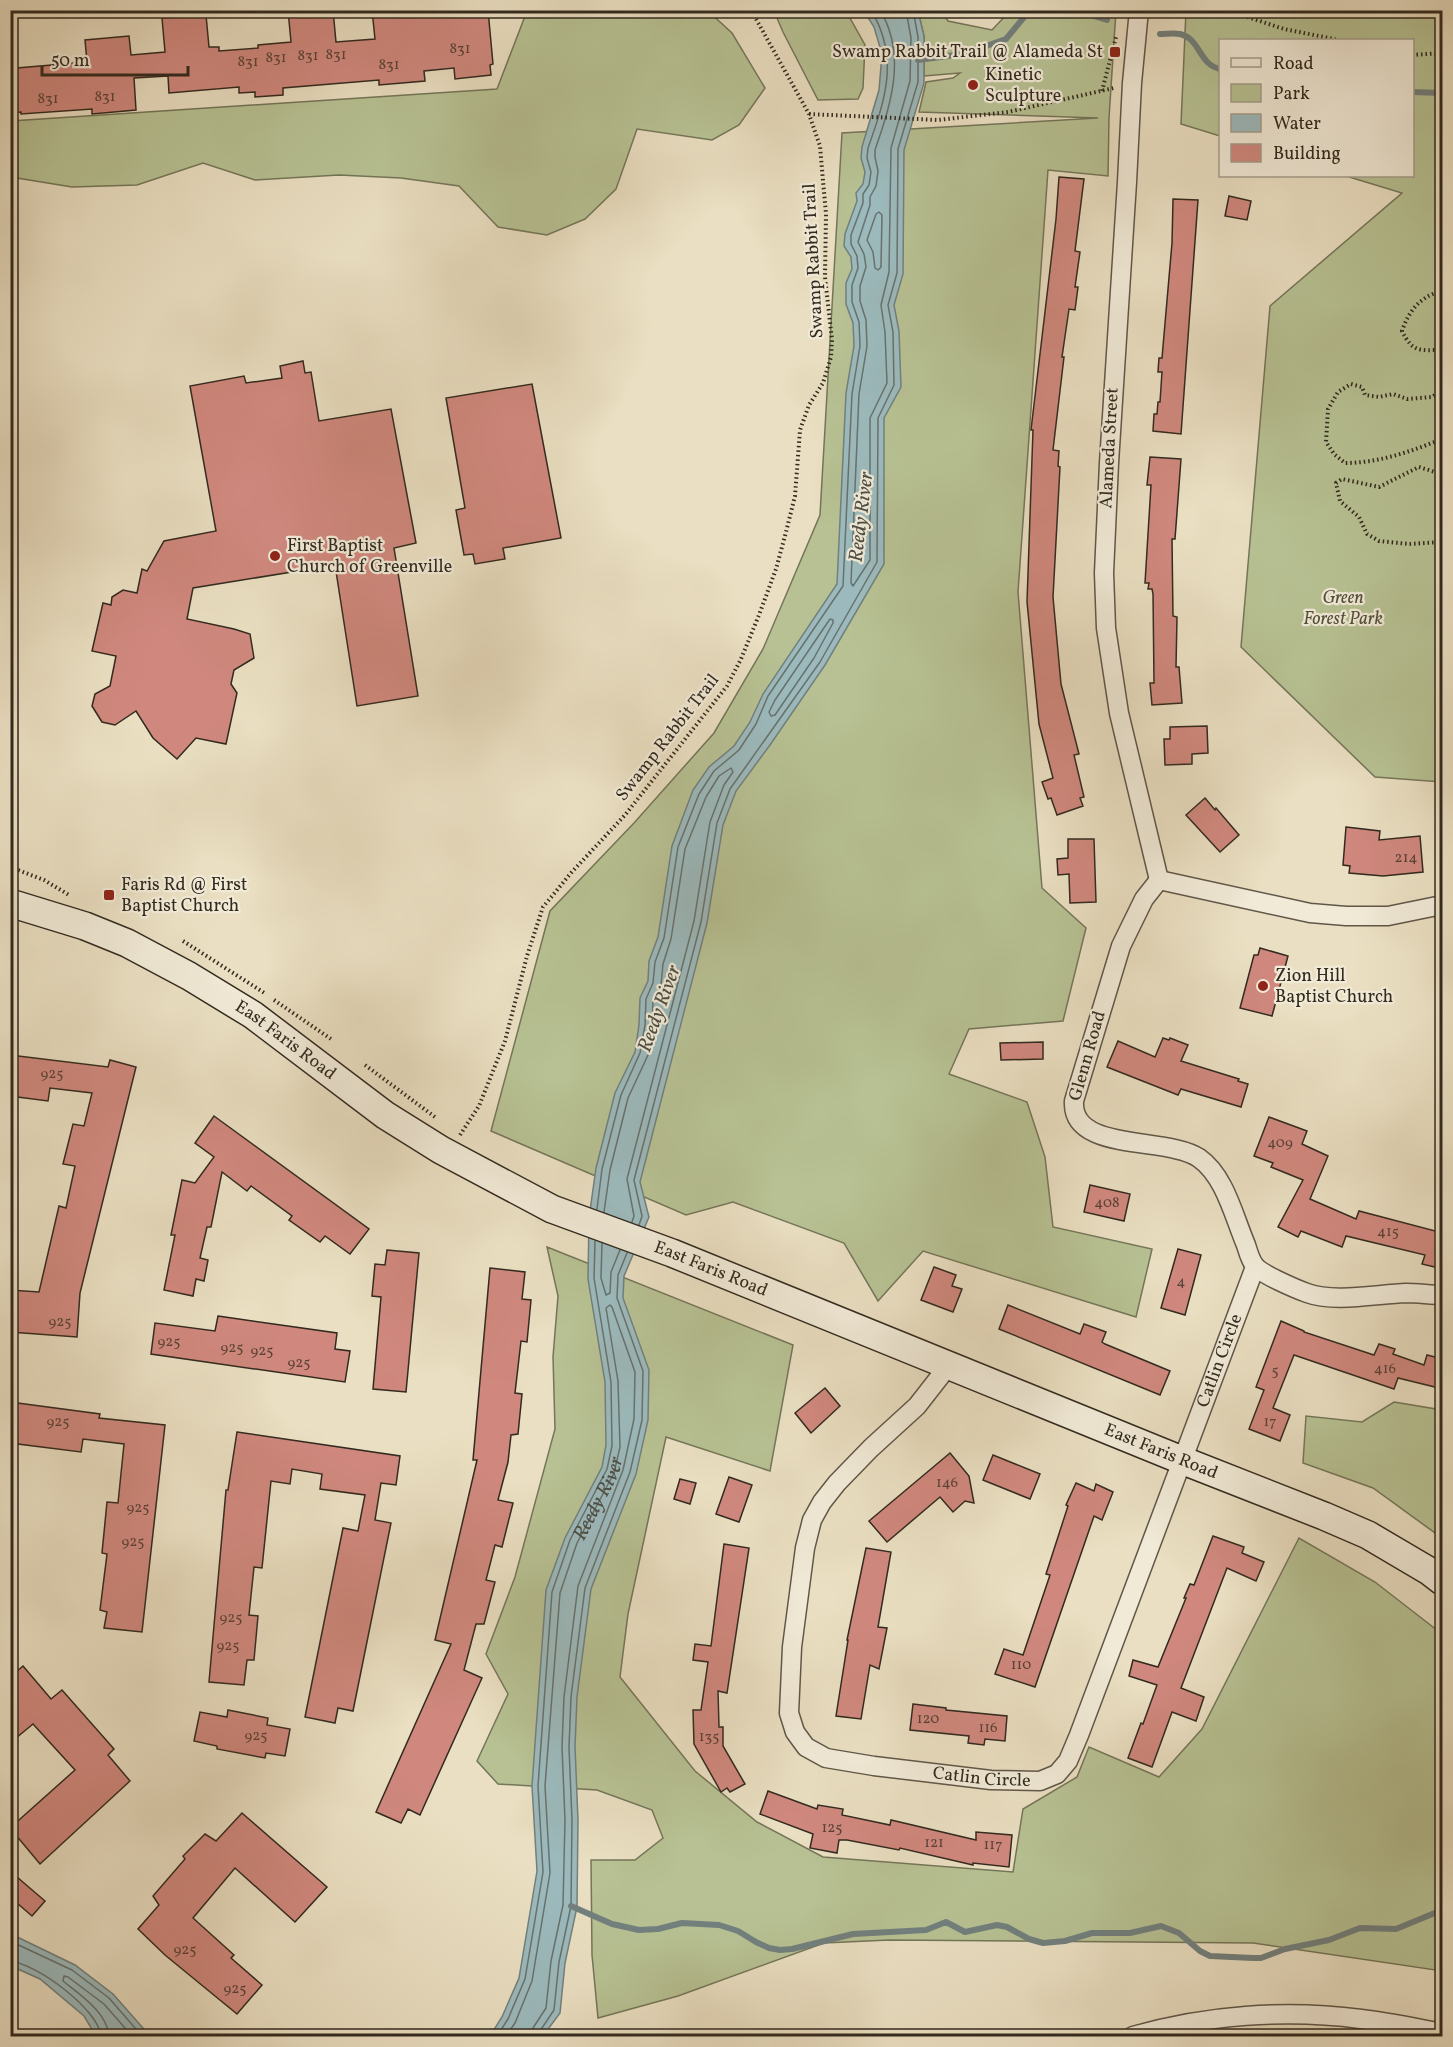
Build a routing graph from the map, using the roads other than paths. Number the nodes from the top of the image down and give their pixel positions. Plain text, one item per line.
1 (1139, 10) edge
2 (1160, 880) junction
3 (10, 903) edge
4 (1443, 905) edge
5 (1255, 1267) junction
6 (1443, 1295) edge
7 (950, 1365) junction
8 (1184, 1461) junction
9 (1443, 1581) edge
10 (1443, 2033) edge
11 (1133, 2037) edge

1 - 2 street, Alameda Street
2 - 4 street
2 - 5 street, Glenn Road
3 - 7 main road, East Faris Road
5 - 6 street
5 - 8 street, Catlin Circle
7 - 8 main road, East Faris Road
7 - 8 street, Catlin Circle
8 - 9 main road, East Faris Road
10 - 11 street

